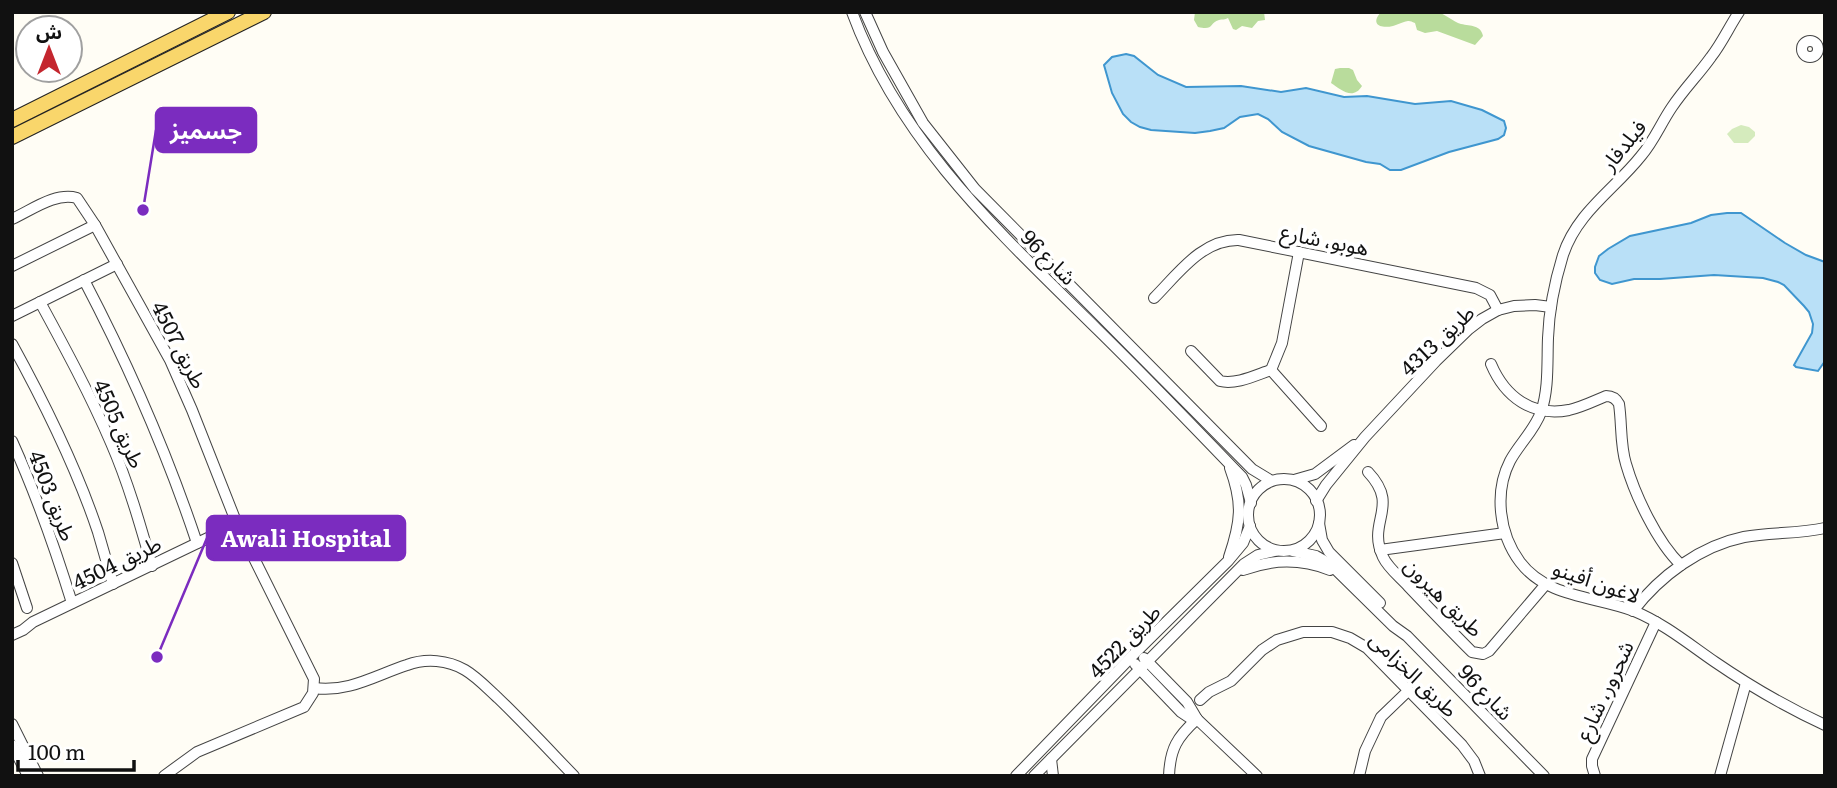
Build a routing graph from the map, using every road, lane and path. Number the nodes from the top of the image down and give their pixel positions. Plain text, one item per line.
1 (228, 12) edge
2 (264, 12) edge
3 (852, 12) edge
4 (865, 12) edge
5 (1739, 12) edge
6 (12, 120) edge
7 (12, 137) edge
8 (12, 219) edge
9 (95, 225) junction
10 (1299, 252) junction
11 (117, 264) junction
12 (12, 266) edge
13 (84, 280) junction
14 (1154, 298) dead end
15 (40, 302) junction
16 (1551, 307) junction
17 (1499, 310) junction
18 (12, 316) edge
19 (12, 344) edge
20 (1191, 351) dead end
21 (1491, 364) dead end
22 (1271, 370) junction
23 (1542, 410) junction
24 (1321, 426) dead end
25 (1365, 437) junction
26 (12, 441) edge
27 (1228, 462) junction
28 (1368, 472) dead end
29 (1270, 480) junction
30 (1294, 480) junction
31 (1316, 500) junction
32 (1251, 503) junction
33 (1319, 523) junction
34 (237, 524) junction
35 (1250, 526) junction
36 (1825, 528) edge
37 (1505, 533) junction
38 (197, 543) junction
39 (1380, 550) junction
40 (1275, 551) junction
41 (1293, 551) junction
42 (1228, 561) junction
43 (12, 563) edge
44 (1681, 565) junction
45 (152, 566) junction
46 (1234, 573) junction
47 (1342, 576) junction
48 (113, 584) junction
49 (1546, 584) junction
50 (72, 603) junction
51 (27, 608) dead end
52 (1633, 611) junction
53 (33, 622) junction
54 (1656, 622) junction
55 (12, 629) edge
56 (1403, 632) junction
57 (12, 635) edge
58 (1133, 655) junction
59 (1144, 665) junction
60 (1746, 682) junction
61 (314, 688) junction
62 (1408, 691) junction
63 (1200, 700) dead end
64 (1197, 719) junction
65 (12, 723) edge
66 (1825, 725) edge
67 (12, 745) edge
68 (1051, 759) junction
69 (1034, 775) edge
70 (28, 776) edge
71 (38, 776) edge
72 (164, 776) edge
73 (574, 776) edge
74 (1016, 776) edge
75 (1041, 776) edge
76 (1053, 776) edge
77 (1169, 776) edge
78 (1257, 776) edge
79 (1359, 776) edge
80 (1480, 776) edge
81 (1544, 776) edge
82 (1595, 776) edge
83 (1720, 776) edge

1 - 6 main road
2 - 7 main road
3 - 27 street, شارع 96
4 - 29 street, شارع 96
5 - 16 street, فيلدفار
8 - 9 street, طريق 4507
9 - 11 street, طريق 4507
9 - 12 street
10 - 14 street, هوبو، شارع
10 - 17 street, هوبو، شارع
10 - 22 street
11 - 13 street
11 - 34 street, طريق 4507
13 - 15 street
13 - 38 street
15 - 18 street
15 - 45 street, طريق 4505
16 - 17 street, طريق 4313
16 - 23 street, لاغون أفينو
17 - 25 street, طريق 4313
19 - 48 street
20 - 22 street
21 - 23 street
22 - 24 street
23 - 37 street, لاغون أفينو
23 - 44 street
25 - 30 street, طريق 4313
25 - 31 street, طريق 4313
26 - 50 street, طريق 4503
27 - 32 street, شارع 96
27 - 42 street
28 - 39 street, طريق هيرون
29 - 30 street
29 - 32 street
30 - 31 street
31 - 33 street
32 - 35 street
33 - 41 street
33 - 56 street, شارع 96
34 - 38 street, طريق 4504
34 - 61 street, طريق 4507
35 - 40 street
35 - 42 street, طريق 4522
36 - 44 street
37 - 39 street, طريق هيرون
37 - 49 street, لاغون أفينو
38 - 45 street, طريق 4504
39 - 49 street, طريق هيرون
40 - 41 street
40 - 46 street, طريق 4522
41 - 47 street, شارع 96
42 - 58 street, طريق 4522
43 - 51 street
44 - 52 street
45 - 48 street, طريق 4504
46 - 47 street
46 - 59 street, طريق 4522
47 - 56 street, شارع 96
48 - 50 street, طريق 4504
49 - 52 street, لاغون أفينو
50 - 53 street, طريق 4504
52 - 54 street, لاغون أفينو
53 - 55 street
53 - 57 street, طريق 4504
54 - 60 street, لاغون أفينو
54 - 82 street, شحرور، شارع
56 - 81 street, شارع 96
58 - 59 street
58 - 74 street, طريق 4522
59 - 64 street
59 - 68 street, طريق 4522
60 - 66 street, لاغون أفينو
60 - 83 street
61 - 72 street
61 - 73 street
62 - 63 street, طريق الخزامى
62 - 79 street
62 - 80 street, طريق الخزامى
64 - 77 street
64 - 78 street
65 - 71 street
67 - 70 street
68 - 69 street, طريق 4522
68 - 76 street
69 - 75 street

